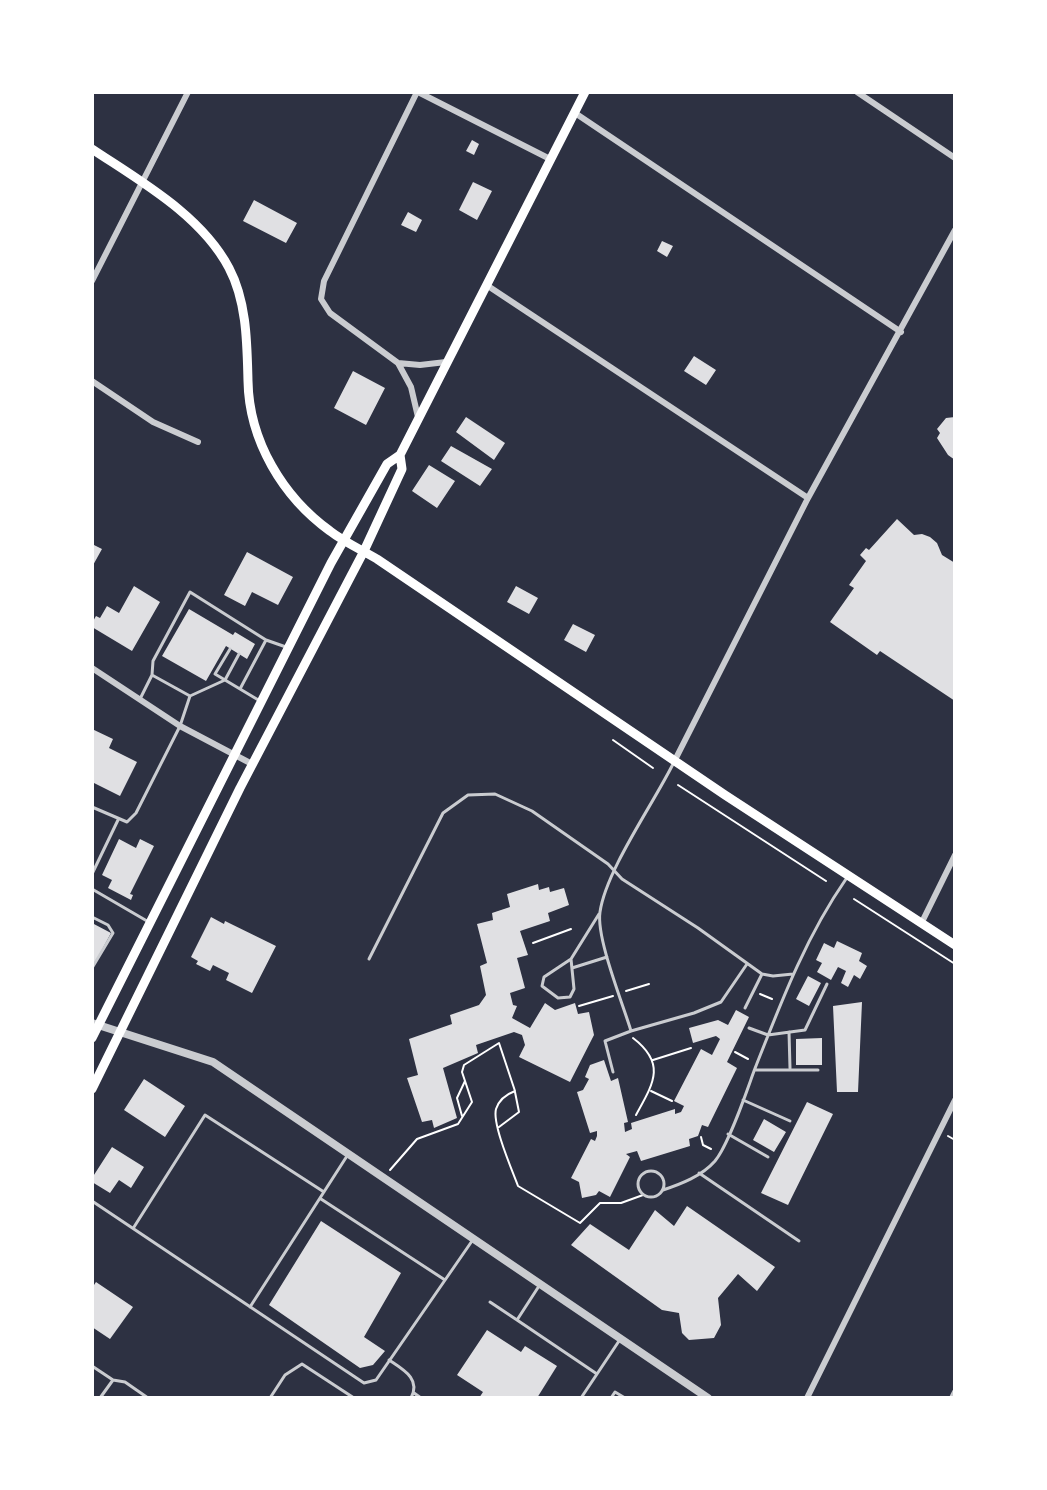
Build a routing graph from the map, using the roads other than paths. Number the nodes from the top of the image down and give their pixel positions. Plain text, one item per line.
1 (188, 92) edge
2 (418, 92) edge
3 (585, 92) edge
4 (857, 92) edge
5 (575, 113) junction
6 (92, 149) edge
7 (955, 158) edge
8 (550, 159) junction
9 (142, 183) junction
10 (955, 230) edge
11 (92, 281) edge
12 (488, 286) junction
13 (901, 332) junction
14 (448, 361) junction
15 (398, 363) junction
16 (92, 381) edge
17 (418, 419) junction
18 (198, 442) dead end
19 (400, 455) junction
20 (808, 498) junction
21 (345, 540) junction
22 (364, 551) junction
23 (242, 625) junction
24 (252, 631) junction
25 (238, 634) dead end
26 (247, 639) dead end
27 (266, 640) junction
28 (290, 648) junction
29 (230, 649) dead end
30 (239, 654) dead end
31 (92, 668) edge
32 (152, 675) junction
33 (225, 680) junction
34 (240, 689) junction
35 (190, 696) junction
36 (140, 700) junction
37 (262, 702) junction
38 (180, 726) junction
39 (235, 754) junction
40 (675, 760) junction
41 (252, 764) junction
42 (92, 807) edge
43 (118, 819) junction
44 (955, 855) edge
45 (615, 871) junction
46 (92, 874) edge
47 (848, 875) junction
48 (92, 889) edge
49 (599, 914) junction
50 (92, 917) edge
51 (922, 922) junction
52 (150, 923) junction
53 (955, 945) edge
54 (608, 956) junction
55 (369, 959) dead end
56 (571, 959) junction
57 (747, 964) junction
58 (92, 968) edge
59 (572, 968) junction
60 (762, 974) junction
61 (793, 974) junction
62 (827, 984) dead end
63 (745, 1008) dead end
64 (95, 1024) edge
65 (749, 1028) dead end
66 (120, 1031) junction
67 (631, 1031) junction
68 (789, 1032) junction
69 (768, 1035) junction
70 (92, 1038) edge
71 (755, 1070) junction
72 (790, 1070) junction
73 (818, 1070) dead end
74 (613, 1072) dead end
75 (92, 1089) edge
76 (743, 1100) junction
77 (955, 1100) edge
78 (790, 1121) dead end
79 (728, 1134) junction
80 (349, 1153) junction
81 (768, 1157) dead end
82 (699, 1173) junction
83 (663, 1190) junction
84 (324, 1192) junction
85 (320, 1198) junction
86 (92, 1201) edge
87 (134, 1227) junction
88 (474, 1237) junction
89 (799, 1241) dead end
90 (445, 1280) junction
91 (541, 1283) junction
92 (490, 1302) dead end
93 (250, 1307) junction
94 (517, 1320) junction
95 (621, 1338) junction
96 (389, 1360) junction
97 (92, 1366) edge
98 (597, 1374) junction
99 (113, 1380) junction
100 (955, 1392) edge
101 (414, 1393) junction
102 (701, 1396) edge
103 (100, 1398) edge
104 (148, 1398) edge
105 (270, 1398) edge
106 (354, 1398) edge
107 (411, 1398) edge
108 (421, 1398) edge
109 (581, 1398) edge
110 (611, 1398) edge
111 (625, 1398) edge
112 (807, 1398) edge
113 (952, 1398) edge

1 - 9 street
2 - 8 street
2 - 15 street
3 - 5 main road
4 - 7 street
5 - 8 main road
5 - 13 street
6 - 9 main road
8 - 12 main road
9 - 11 street
9 - 21 main road
10 - 13 street
12 - 14 main road
12 - 20 street
13 - 20 street
14 - 15 street
14 - 17 main road
15 - 17 street
16 - 18 street
17 - 19 main road
19 - 21 main road
19 - 22 main road
20 - 40 street
21 - 22 main road
21 - 28 main road
22 - 40 main road
22 - 41 main road
23 - 24 lane
23 - 25 lane
23 - 32 lane
24 - 26 lane
24 - 27 lane
27 - 28 lane
27 - 34 lane
28 - 37 main road
29 - 33 lane
30 - 33 lane
31 - 36 street
32 - 35 lane
32 - 36 lane
33 - 34 lane
33 - 35 lane
34 - 37 lane
35 - 38 lane
36 - 38 street
37 - 39 main road
38 - 39 street
38 - 43 lane
39 - 41 street
39 - 52 main road
40 - 45 lane
40 - 47 main road
41 - 66 main road
42 - 43 lane
43 - 46 lane
44 - 51 street
45 - 49 lane
45 - 55 lane
45 - 57 lane
47 - 51 main road
47 - 61 lane
48 - 52 lane
49 - 54 lane
49 - 56 lane
50 - 58 lane
51 - 53 main road
52 - 64 main road
54 - 59 lane
54 - 67 lane
56 - 59 lane
56 - 59 lane
57 - 60 lane
57 - 67 lane
60 - 61 lane
60 - 63 lane
61 - 69 lane
62 - 68 lane
64 - 66 street
64 - 70 main road
65 - 69 lane
66 - 75 main road
66 - 80 street
67 - 74 lane
68 - 69 lane
68 - 72 lane
69 - 71 lane
71 - 72 lane
71 - 76 lane
72 - 73 lane
76 - 78 lane
76 - 79 lane
77 - 112 street
79 - 81 lane
79 - 82 lane
80 - 84 lane
80 - 88 street
82 - 83 lane
82 - 89 lane
83 - 83 lane
84 - 85 lane
84 - 87 lane
85 - 90 lane
85 - 93 lane
86 - 87 lane
87 - 93 lane
88 - 90 lane
88 - 91 street
90 - 96 lane
91 - 94 lane
91 - 95 street
92 - 94 lane
93 - 96 lane
94 - 98 lane
95 - 98 lane
95 - 102 street
96 - 101 lane
97 - 99 lane
98 - 109 lane
99 - 103 lane
99 - 104 lane
100 - 113 street
101 - 107 lane
101 - 108 lane
105 - 106 lane
110 - 111 lane

